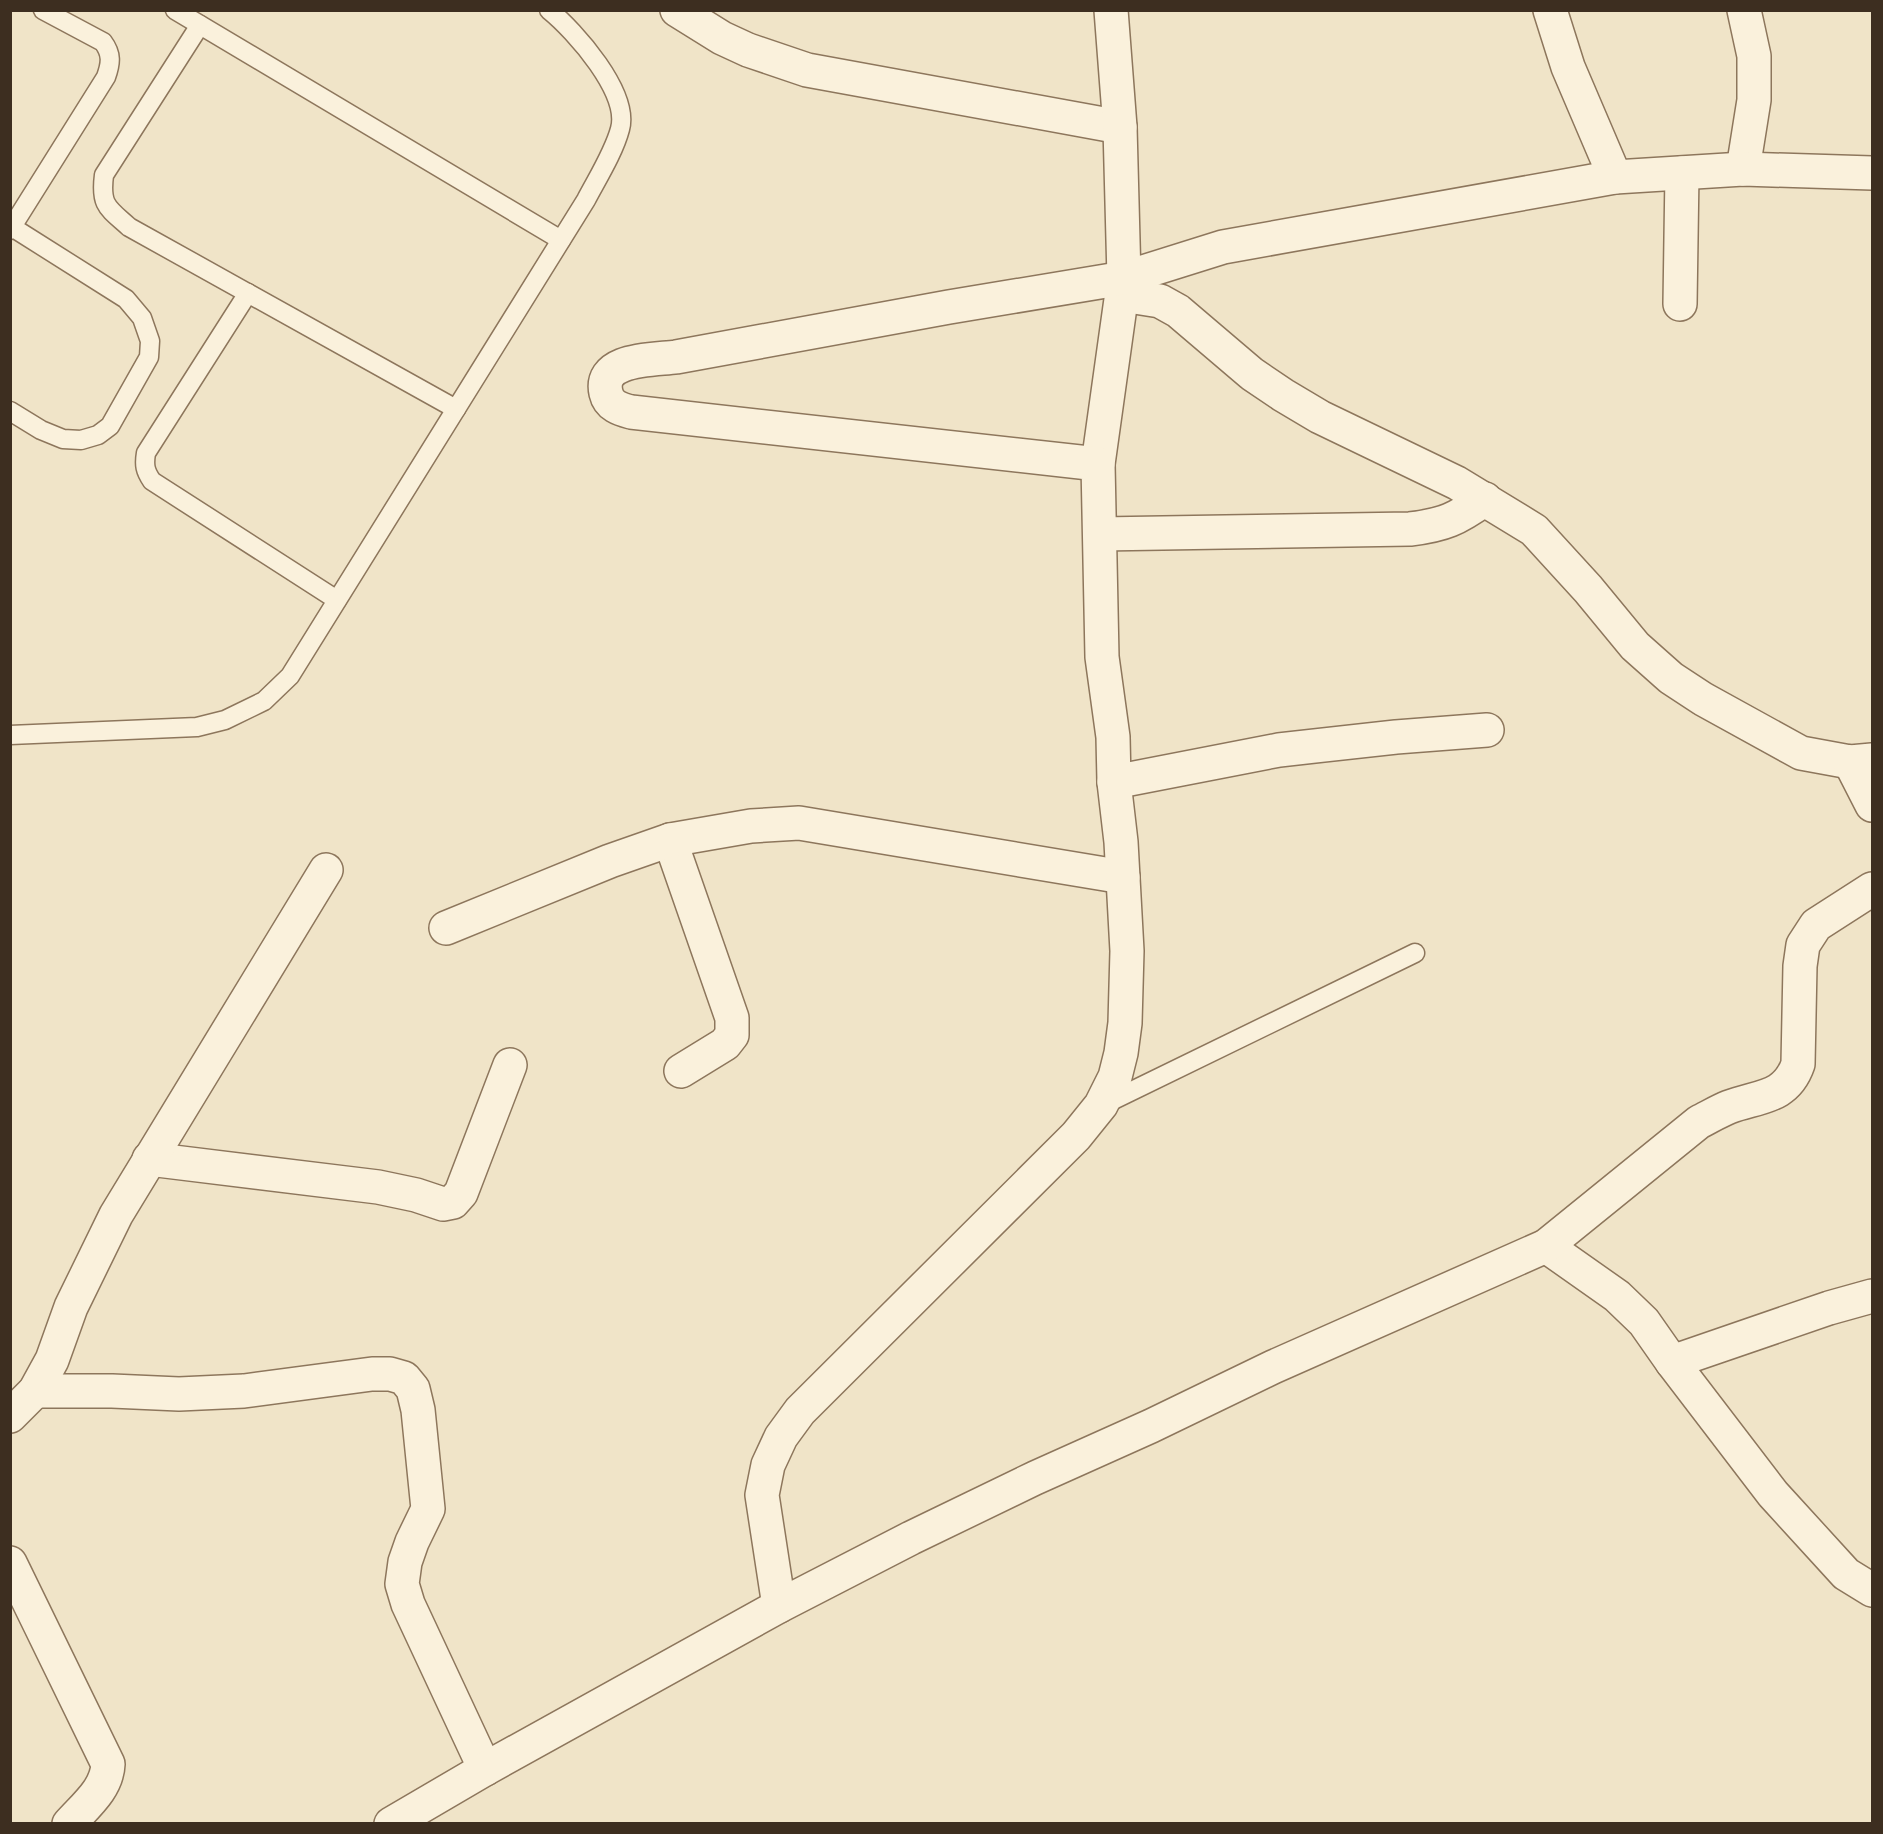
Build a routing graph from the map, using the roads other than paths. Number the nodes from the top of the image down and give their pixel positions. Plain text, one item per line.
1 (43, 10) edge
2 (175, 10) edge
3 (549, 10) edge
4 (677, 10) edge
5 (1111, 10) edge
6 (1550, 10) edge
7 (1744, 10) edge
8 (200, 26) junction
9 (1120, 127) junction
10 (1743, 169) junction
11 (1682, 173) junction
12 (1872, 173) edge
13 (1615, 177) junction
14 (11, 228) edge
15 (561, 240) junction
16 (1123, 286) junction
17 (248, 293) junction
18 (1680, 304) dead end
19 (456, 409) junction
20 (10, 411) edge
21 (1098, 464) junction
22 (1485, 499) junction
23 (1100, 534) junction
24 (337, 600) junction
25 (1487, 730) dead end
26 (10, 735) edge
27 (1861, 761) edge
28 (1114, 783) junction
29 (1872, 805) edge
30 (670, 840) junction
31 (326, 870) dead end
32 (1123, 878) junction
33 (1872, 889) edge
34 (446, 928) dead end
35 (1415, 953) dead end
36 (510, 1065) dead end
37 (681, 1071) dead end
38 (1101, 1105) junction
39 (149, 1159) junction
40 (1546, 1246) junction
41 (1872, 1296) edge
42 (1672, 1362) junction
43 (35, 1391) junction
44 (10, 1416) edge
45 (10, 1563) edge
46 (1872, 1590) edge
47 (779, 1606) junction
48 (485, 1769) junction
49 (69, 1824) edge
50 (391, 1824) edge

1 - 14 lane
2 - 8 lane
3 - 15 lane
4 - 9 street
5 - 9 street
6 - 13 street
7 - 10 street
8 - 15 lane
8 - 17 lane
9 - 16 street
10 - 11 street
10 - 12 street
11 - 13 street
11 - 18 street
13 - 16 street
14 - 20 lane
15 - 19 lane
16 - 21 street
16 - 21 street
16 - 22 street
17 - 19 lane
17 - 24 lane
19 - 24 lane
21 - 23 street
22 - 23 street
22 - 27 street
23 - 28 street
24 - 26 lane
25 - 28 street
27 - 29 street
28 - 32 street
30 - 32 street
30 - 34 street
30 - 37 street
31 - 39 street
32 - 38 street
33 - 40 street
35 - 38 lane
36 - 39 street
38 - 47 street
39 - 43 street
40 - 42 street
40 - 47 street
41 - 42 street
42 - 46 street
43 - 44 street
43 - 48 street
45 - 49 street
47 - 48 street
48 - 50 street

